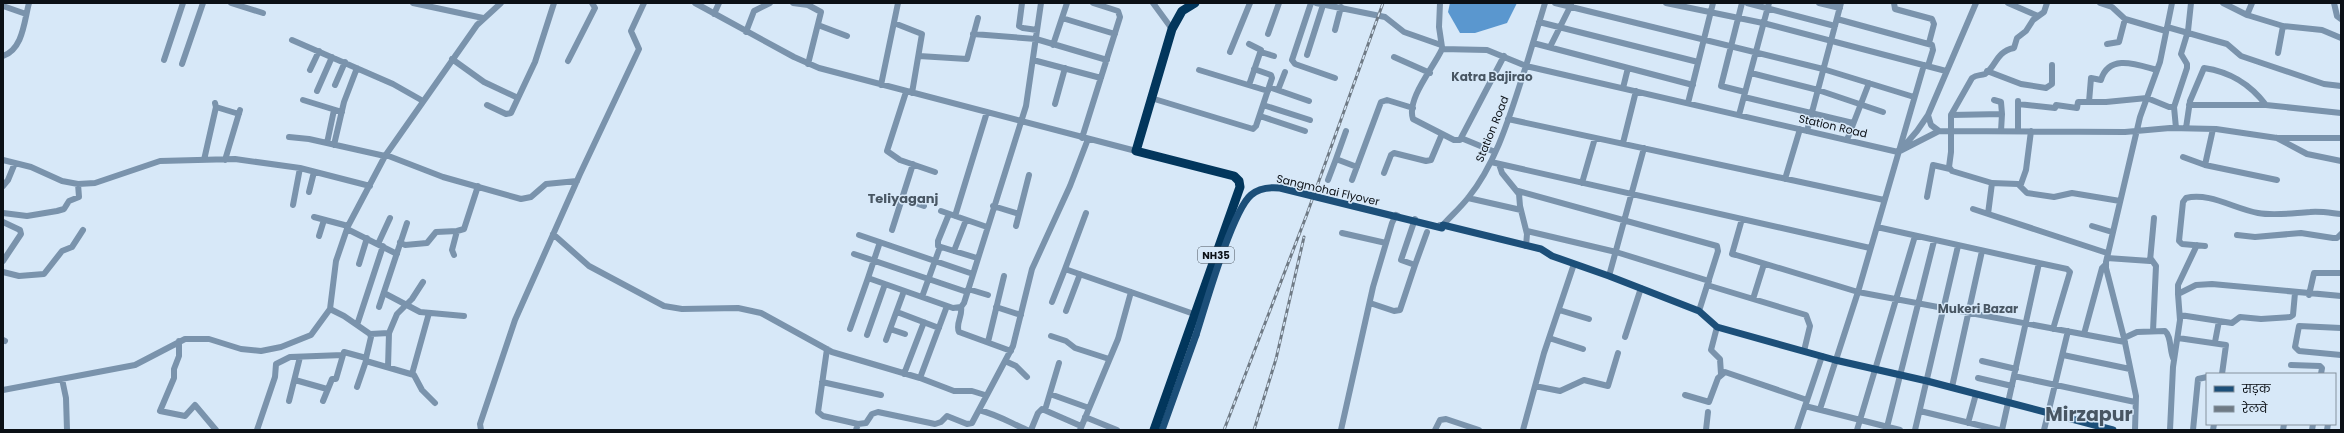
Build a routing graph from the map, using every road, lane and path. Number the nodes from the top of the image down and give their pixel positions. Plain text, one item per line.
1 (29, 3) edge
2 (183, 3) edge
3 (203, 3) edge
4 (231, 3) edge
5 (413, 3) edge
6 (501, 3) edge
7 (554, 3) edge
8 (592, 3) edge
9 (644, 3) edge
10 (694, 3) edge
11 (719, 3) edge
12 (770, 3) edge
13 (793, 3) edge
14 (898, 3) edge
15 (1022, 3) edge
16 (1041, 3) edge
17 (1067, 3) edge
18 (1093, 3) edge
19 (1153, 3) edge
20 (1195, 3) edge
21 (1250, 3) edge
22 (1279, 3) edge
23 (1311, 3) edge
24 (1316, 3) edge
25 (1440, 3) edge
26 (1545, 3) edge
27 (1555, 3) edge
28 (1666, 3) edge
29 (1713, 3) edge
30 (1742, 3) edge
31 (1747, 3) edge
32 (1819, 3) edge
33 (1894, 3) edge
34 (1976, 3) edge
35 (2008, 3) edge
36 (2047, 3) edge
37 (2100, 3) edge
38 (2172, 3) edge
39 (2191, 3) edge
40 (2223, 3) edge
41 (2252, 3) edge
42 (2334, 3) edge
43 (808, 4) edge
44 (1323, 5) junction
45 (1571, 5) edge
46 (3, 6) edge
47 (1768, 6) edge
48 (1840, 6) edge
49 (1341, 7) junction
50 (1711, 11) junction
51 (262, 13) dead end
52 (26, 14) junction
53 (714, 14) junction
54 (2247, 15) junction
55 (2038, 16) junction
56 (483, 18) junction
57 (978, 18) dead end
58 (1062, 18) junction
59 (1738, 18) junction
60 (1837, 19) junction
61 (2125, 19) junction
62 (2341, 19) edge
63 (1539, 22) junction
64 (1763, 23) junction
65 (894, 24) junction
66 (818, 25) junction
67 (1835, 26) junction
68 (2283, 26) junction
69 (1561, 27) junction
70 (1172, 29) junction
71 (2167, 29) junction
72 (1037, 30) junction
73 (1334, 30) dead end
74 (2188, 31) junction
75 (746, 32) junction
76 (973, 34) junction
77 (1115, 34) junction
78 (1268, 34) dead end
79 (847, 36) dead end
80 (2341, 38) edge
81 (292, 40) dead end
82 (1036, 40) junction
83 (1704, 40) junction
84 (1831, 41) junction
85 (1533, 43) junction
86 (1929, 43) junction
87 (1249, 44) dead end
88 (2107, 44) dead end
89 (1053, 45) junction
90 (1730, 46) junction
91 (1442, 47) junction
92 (1550, 47) junction
93 (319, 51) junction
94 (1230, 52) dead end
95 (1261, 52) junction
96 (1756, 52) junction
97 (2278, 53) dead end
98 (1307, 55) dead end
99 (3, 56) edge
100 (919, 56) junction
101 (1274, 56) dead end
102 (1504, 56) junction
103 (332, 57) junction
104 (1394, 57) dead end
105 (452, 59) junction
106 (164, 60) dead end
107 (1033, 60) junction
108 (1107, 60) junction
109 (568, 61) dead end
110 (345, 62) junction
111 (1698, 62) junction
112 (182, 64) dead end
113 (808, 64) junction
114 (1526, 66) junction
115 (1926, 66) junction
116 (2052, 66) dead end
117 (357, 68) junction
118 (1064, 68) junction
119 (1628, 68) junction
120 (1254, 69) junction
121 (1824, 69) junction
122 (310, 70) dead end
123 (1199, 70) dead end
124 (2157, 70) junction
125 (1946, 71) junction
126 (1987, 71) junction
127 (1284, 72) dead end
128 (1751, 72) junction
129 (1430, 73) junction
130 (1101, 78) junction
131 (1335, 78) dead end
132 (1869, 83) junction
133 (335, 85) dead end
134 (881, 85) junction
135 (1249, 85) junction
136 (1693, 85) junction
137 (2341, 86) edge
138 (1623, 88) junction
139 (1268, 89) junction
140 (1278, 90) junction
141 (1818, 90) junction
142 (317, 91) dead end
143 (1636, 91) junction
144 (909, 93) junction
145 (1744, 95) junction
146 (1914, 97) junction
147 (518, 98) junction
148 (1151, 98) junction
149 (2147, 98) junction
150 (303, 100) dead end
151 (1310, 100) dead end
152 (1994, 100) dead end
153 (422, 101) junction
154 (2089, 102) junction
155 (1688, 103) junction
156 (1055, 104) dead end
157 (1861, 104) junction
158 (487, 105) dead end
159 (1263, 105) junction
160 (2189, 105) junction
161 (2266, 105) junction
162 (2174, 107) junction
163 (1413, 108) junction
164 (334, 110) junction
165 (342, 112) junction
166 (987, 112) junction
167 (1884, 112) dead end
168 (1812, 113) junction
169 (2341, 113) edge
170 (1928, 114) junction
171 (2002, 114) junction
172 (1739, 115) junction
173 (1951, 115) junction
174 (1260, 116) junction
175 (1508, 119) junction
176 (1020, 120) junction
177 (1310, 120) dead end
178 (1853, 123) junction
179 (2176, 128) junction
180 (2186, 128) junction
181 (1800, 129) junction
182 (2213, 129) junction
183 (1305, 131) dead end
184 (1346, 131) dead end
185 (1807, 131) junction
186 (1939, 131) junction
187 (1950, 131) junction
188 (2001, 131) junction
189 (2018, 131) junction
190 (2030, 131) junction
191 (2137, 131) junction
192 (1442, 134) junction
193 (289, 136) dead end
194 (1461, 138) junction
195 (1595, 138) junction
196 (2277, 138) junction
197 (2341, 138) edge
198 (1085, 139) junction
199 (1847, 140) junction
200 (326, 143) junction
201 (1623, 143) junction
202 (334, 145) junction
203 (1644, 148) junction
204 (1136, 151) junction
205 (1495, 152) junction
206 (1898, 152) junction
207 (386, 155) junction
208 (2183, 157) dead end
209 (1336, 159) junction
210 (3, 160) edge
211 (204, 160) junction
212 (225, 160) junction
213 (2341, 161) edge
214 (15, 162) junction
215 (1491, 162) junction
216 (913, 164) junction
217 (1499, 164) junction
218 (2205, 165) junction
219 (1357, 167) junction
220 (300, 168) junction
221 (1950, 169) junction
222 (314, 172) junction
223 (935, 172) dead end
224 (1384, 173) dead end
225 (1029, 175) dead end
226 (1785, 179) junction
227 (1328, 180) dead end
228 (1352, 180) dead end
229 (2277, 180) dead end
230 (577, 181) junction
231 (1582, 183) junction
232 (1992, 183) junction
233 (78, 184) junction
234 (2021, 184) junction
235 (3, 186) edge
236 (370, 186) junction
237 (478, 186) junction
238 (1518, 191) junction
239 (309, 192) dead end
240 (1631, 194) junction
241 (1927, 197) dead end
242 (902, 198) junction
243 (1468, 198) junction
244 (1884, 200) junction
245 (2120, 201) junction
246 (292, 205) dead end
247 (924, 206) dead end
248 (993, 206) junction
249 (1973, 209) dead end
250 (1521, 210) junction
251 (941, 211) dead end
252 (1086, 213) dead end
253 (3, 214) edge
254 (1019, 214) junction
255 (1988, 214) junction
256 (2341, 214) edge
257 (952, 215) junction
258 (314, 217) dead end
259 (390, 218) dead end
260 (2154, 218) dead end
261 (1414, 219) junction
262 (1625, 219) junction
263 (1742, 219) junction
264 (324, 220) junction
265 (966, 220) junction
266 (3, 222) edge
267 (407, 223) dead end
268 (1016, 226) dead end
269 (2092, 226) dead end
270 (987, 227) junction
271 (1442, 227) junction
272 (1877, 227) junction
273 (348, 228) junction
274 (84, 230) dead end
275 (892, 230) dead end
276 (457, 231) junction
277 (1527, 231) junction
278 (1427, 232) dead end
279 (2112, 232) junction
280 (1342, 233) dead end
281 (553, 234) junction
282 (2341, 234) edge
283 (859, 235) dead end
284 (2237, 235) dead end
285 (319, 236) dead end
286 (1915, 236) junction
287 (367, 238) junction
288 (1934, 240) junction
289 (400, 242) junction
290 (880, 242) junction
291 (1386, 243) junction
292 (381, 245) junction
293 (2197, 245) junction
294 (1526, 246) junction
295 (1958, 246) junction
296 (2205, 246) dead end
297 (940, 247) junction
298 (1870, 248) junction
299 (954, 251) junction
300 (1718, 251) junction
301 (1982, 251) junction
302 (1616, 252) junction
303 (397, 254) junction
304 (854, 254) dead end
305 (1732, 254) junction
306 (454, 255) dead end
307 (1552, 256) junction
308 (977, 258) junction
309 (2107, 258) junction
310 (2151, 259) junction
311 (3, 261) edge
312 (874, 261) junction
313 (935, 261) junction
314 (2039, 263) junction
315 (359, 264) dead end
316 (1574, 264) junction
317 (1764, 264) junction
318 (1415, 265) junction
319 (1065, 269) junction
320 (3, 272) edge
321 (973, 274) junction
322 (1080, 274) junction
323 (2341, 274) edge
324 (1004, 276) dead end
325 (1609, 276) junction
326 (868, 278) junction
327 (928, 279) junction
328 (422, 282) dead end
329 (1708, 283) junction
330 (885, 284) junction
331 (1641, 288) junction
332 (904, 291) junction
333 (968, 291) junction
334 (1131, 292) junction
335 (1858, 292) junction
336 (384, 293) junction
337 (2295, 293) junction
338 (2178, 294) junction
339 (2309, 294) junction
340 (988, 295) dead end
341 (2341, 296) edge
342 (922, 297) junction
343 (1753, 299) junction
344 (1896, 300) junction
345 (1052, 302) dead end
346 (1370, 303) junction
347 (406, 304) junction
348 (1918, 304) junction
349 (947, 306) junction
350 (379, 307) dead end
351 (961, 307) junction
352 (996, 307) junction
353 (330, 309) junction
354 (1943, 309) junction
355 (1559, 310) junction
356 (1066, 311) dead end
357 (1699, 311) junction
358 (429, 312) junction
359 (896, 312) junction
360 (1194, 314) junction
361 (1968, 314) junction
362 (2180, 315) junction
363 (464, 316) dead end
364 (1021, 316) junction
365 (1589, 319) dead end
366 (2219, 320) junction
367 (924, 322) junction
368 (357, 325) junction
369 (2025, 325) junction
370 (1717, 327) junction
371 (939, 328) junction
372 (2341, 328) edge
373 (850, 329) dead end
374 (890, 329) junction
375 (2054, 329) junction
376 (2068, 331) junction
377 (2153, 331) junction
378 (389, 333) junction
379 (370, 334) junction
380 (867, 334) dead end
381 (905, 334) dead end
382 (2084, 334) junction
383 (1051, 336) dead end
384 (1625, 337) dead end
385 (1549, 338) junction
386 (2178, 338) junction
387 (886, 340) dead end
388 (2125, 340) junction
389 (178, 341) junction
390 (988, 342) junction
391 (2215, 342) junction
392 (827, 349) junction
393 (1583, 349) dead end
394 (1011, 351) junction
395 (1804, 351) junction
396 (1618, 353) dead end
397 (343, 355) junction
398 (2063, 355) junction
399 (2341, 355) edge
400 (1822, 356) junction
401 (300, 357) junction
402 (1109, 359) junction
403 (366, 360) junction
404 (1005, 360) junction
405 (1835, 360) junction
406 (2174, 360) junction
407 (1982, 361) dead end
408 (1059, 363) dead end
409 (2291, 365) dead end
410 (388, 366) junction
411 (1876, 368) junction
412 (2016, 368) junction
413 (2130, 369) junction
414 (2222, 373) edge
415 (2321, 373) edge
416 (412, 374) junction
417 (904, 374) junction
418 (1721, 374) junction
419 (1899, 374) junction
420 (2014, 376) junction
421 (1026, 377) dead end
422 (920, 378) junction
423 (1978, 378) dead end
424 (2206, 378) edge
425 (62, 379) junction
426 (295, 380) junction
427 (1927, 381) junction
428 (822, 382) junction
429 (2055, 385) junction
430 (1535, 386) junction
431 (2012, 386) junction
432 (357, 387) dead end
433 (1952, 387) junction
434 (327, 389) junction
435 (3, 390) edge
436 (1050, 394) junction
437 (1976, 394) junction
438 (881, 395) dead end
439 (985, 395) junction
440 (1685, 395) dead end
441 (289, 401) dead end
442 (323, 401) dead end
443 (2008, 402) junction
444 (2135, 402) junction
445 (435, 403) dead end
446 (1806, 403) junction
447 (1088, 408) junction
448 (1820, 409) junction
449 (978, 410) junction
450 (1045, 410) junction
451 (1920, 411) junction
452 (1708, 412) dead end
453 (2049, 413) junction
454 (1085, 417) junction
455 (1860, 420) junction
456 (1968, 423) junction
457 (1887, 426) junction
458 (258, 427) edge
459 (857, 427) edge
460 (1081, 428) edge
461 (1472, 429) edge
462 (67, 430) edge
463 (216, 430) edge
464 (481, 430) edge
465 (1027, 430) edge
466 (1031, 430) edge
467 (1117, 430) edge
468 (1154, 430) edge
469 (1162, 430) edge
470 (1341, 430) edge
471 (1435, 430) edge
472 (1479, 430) edge
473 (1523, 430) edge
474 (1706, 430) edge
475 (1797, 430) edge
476 (1857, 430) edge
477 (1900, 430) edge
478 (1915, 430) edge
479 (2001, 430) edge
480 (2044, 430) edge
481 (2112, 430) edge
482 (2135, 430) edge
483 (2170, 430) edge
484 (2193, 430) edge

1 - 52 street
2 - 106 street
3 - 112 street
4 - 51 street
5 - 56 street
6 - 56 street
7 - 147 street
8 - 109 street
9 - 230 street
10 - 53 street
11 - 53 street
12 - 75 street
13 - 43 street
14 - 65 street
15 - 72 street
16 - 72 street
17 - 58 street
18 - 77 street
19 - 70 street
20 - 70 highway
21 - 94 street
22 - 78 street
23 - 131 street
24 - 44 street
25 - 91 street
26 - 63 street
27 - 45 street
28 - 50 street
29 - 50 street
30 - 59 street
31 - 47 street
32 - 48 street
33 - 86 street
34 - 125 street
35 - 55 street
36 - 55 street
37 - 61 street
38 - 71 street
39 - 74 street
40 - 54 street
41 - 54 street
42 - 62 street
43 - 66 street
44 - 49 street
44 - 98 street
45 - 69 street
45 - 83 street
46 - 52 street
47 - 64 street
47 - 67 street
48 - 60 street
49 - 73 street
49 - 91 street
50 - 59 street
50 - 83 street
52 - 99 street
53 - 75 street
54 - 68 street
55 - 126 street
56 - 105 street
57 - 76 street
58 - 77 street
58 - 89 street
59 - 64 street
59 - 90 street
60 - 67 street
60 - 86 street
61 - 71 street
61 - 88 street
63 - 69 street
63 - 85 street
64 - 84 street
64 - 96 street
65 - 100 street
65 - 134 street
66 - 79 street
66 - 113 street
67 - 84 street
68 - 80 street
68 - 97 street
69 - 92 street
69 - 111 street
70 - 148 highway
71 - 74 street
71 - 124 street
72 - 82 street
74 - 137 street
74 - 162 street
75 - 113 street
76 - 82 street
76 - 100 street
77 - 108 street
81 - 93 street
82 - 89 street
82 - 107 street
83 - 90 street
83 - 111 street
84 - 115 street
84 - 121 street
85 - 92 street
85 - 114 street
86 - 115 street
87 - 95 street
89 - 108 street
90 - 96 street
90 - 145 street
91 - 102 street
91 - 129 street
92 - 119 street
93 - 103 street
93 - 122 street
95 - 101 street
95 - 120 street
96 - 121 street
96 - 128 street
100 - 144 street
102 - 114 street
102 - 194 street
103 - 110 street
103 - 142 street
104 - 129 street
105 - 147 street
105 - 153 street
107 - 118 street
107 - 176 street
108 - 130 street
110 - 117 street
110 - 133 street
111 - 136 street
113 - 134 street
114 - 138 street, Station Road
114 - 175 street, Station Road
115 - 125 street
115 - 146 street
116 - 126 street
117 - 153 street
117 - 165 street
118 - 130 street
118 - 156 street
119 - 136 street
119 - 138 street
120 - 135 street
120 - 139 street
121 - 132 street
121 - 141 street
123 - 135 street
124 - 149 street
124 - 154 street
125 - 170 street
126 - 173 street
127 - 140 street
128 - 141 street
128 - 145 street
129 - 163 street
130 - 198 street
132 - 146 street
132 - 157 street
134 - 144 street
135 - 139 street
136 - 155 street
138 - 143 street, Station Road
139 - 140 street
139 - 159 street
140 - 151 street
141 - 157 street
141 - 168 street
143 - 155 street, Station Road
143 - 201 street
144 - 166 street
144 - 216 street
145 - 168 street
145 - 172 street
146 - 206 street
147 - 158 street
148 - 174 street
148 - 204 highway
149 - 154 street
149 - 162 street
149 - 191 street
150 - 164 street
152 - 171 street
153 - 207 street
154 - 189 street
155 - 172 street, Station Road
157 - 167 street
157 - 178 street
159 - 174 street
159 - 177 street
160 - 161 street
160 - 161 street
160 - 180 street
161 - 169 street
162 - 179 street
163 - 192 street
163 - 219 street
164 - 165 street
164 - 200 street
165 - 202 street
166 - 176 street
166 - 257 street
168 - 178 street
168 - 185 street
170 - 186 street
170 - 206 street
171 - 173 street
171 - 188 street
172 - 181 street, Station Road
173 - 187 street
174 - 183 street
175 - 195 street
175 - 205 street, Station Road
176 - 198 street
176 - 248 street
178 - 199 street
179 - 180 street
179 - 191 street
180 - 182 street
181 - 185 street, Station Road
181 - 226 street
182 - 196 street
182 - 218 street
184 - 209 street
185 - 199 street, Station Road
186 - 187 street
186 - 206 street
187 - 188 street
187 - 221 street
188 - 189 street
189 - 190 street
190 - 191 street
190 - 234 street
191 - 245 street
192 - 194 street
192 - 224 street
193 - 200 street
194 - 205 street
195 - 201 street
195 - 231 street
196 - 197 street
196 - 213 street
198 - 204 street
198 - 364 street
199 - 206 street, Station Road
200 - 202 street
201 - 203 street
202 - 207 street
203 - 226 street
203 - 240 street
204 - 360 highway, NH35
205 - 215 street, Station Road
206 - 244 street
207 - 236 street
207 - 237 street
208 - 218 street
209 - 219 street
209 - 227 street
210 - 214 street
211 - 212 street
211 - 212 street
211 - 233 street
212 - 220 street
214 - 233 street
214 - 235 street
215 - 217 street
215 - 243 street, Station Road
216 - 223 street
216 - 242 street
217 - 231 street
217 - 238 street
218 - 229 street
219 - 228 street
220 - 222 street
220 - 246 street
221 - 232 street
221 - 241 street
222 - 236 street
222 - 239 street
225 - 254 street
226 - 244 street
230 - 237 street
230 - 281 street
231 - 240 street
232 - 234 street
232 - 255 street
233 - 253 street
234 - 245 street
236 - 273 street
237 - 276 street
238 - 250 street
238 - 262 street
240 - 262 street
240 - 263 street
242 - 247 street
242 - 275 street
243 - 250 street
243 - 271 street, Station Road
244 - 272 street
245 - 279 street
248 - 254 street
248 - 270 street
249 - 255 street
250 - 277 street
251 - 257 street
252 - 319 street
254 - 268 street
255 - 309 street
256 - 293 street
257 - 265 street
257 - 297 street
258 - 264 street
259 - 292 street
260 - 310 street
261 - 271 street
261 - 291 street
261 - 318 street
262 - 300 street
262 - 302 street
263 - 298 street
263 - 305 street
264 - 273 street
264 - 285 street
265 - 270 street
265 - 299 street
266 - 311 street
267 - 289 street
269 - 279 street
270 - 308 street
271 - 294 main road
271 - 307 main road, Sangmohai Flyover
271 - 469 main road, Sangmohai Flyover, bridge
272 - 286 street
272 - 298 street
273 - 287 street
273 - 353 street
274 - 320 street
276 - 289 street
276 - 306 street
277 - 294 street
277 - 302 street
278 - 318 street
279 - 309 street
280 - 291 street
281 - 392 street
281 - 464 street
282 - 284 street
283 - 290 street
286 - 288 street
286 - 344 street
287 - 292 street
287 - 315 street
288 - 295 street
288 - 348 street
289 - 303 street
290 - 312 street
290 - 313 street
291 - 346 street
292 - 303 street
292 - 368 street
293 - 296 street
293 - 338 street
294 - 307 main road
295 - 301 street
295 - 354 street
297 - 299 street
297 - 313 street
298 - 335 street
299 - 308 street
300 - 305 street
300 - 329 street
301 - 314 street
301 - 361 street
302 - 325 street
302 - 329 street
303 - 336 street
304 - 312 street
305 - 317 street
307 - 316 main road
308 - 321 street
309 - 310 street
309 - 382 street
309 - 388 street
310 - 377 street
312 - 326 street
312 - 327 street
313 - 321 street
313 - 327 street
314 - 369 street
314 - 375 street
316 - 325 main road
316 - 355 street
317 - 335 street
317 - 343 street
318 - 346 street
319 - 322 street
319 - 345 street
321 - 333 street
322 - 334 street
322 - 356 street
323 - 339 street
324 - 352 street
325 - 331 main road
326 - 330 street
326 - 373 street
327 - 333 street
327 - 342 street
328 - 347 street
329 - 343 street
329 - 357 street
330 - 332 street
330 - 380 street
331 - 357 main road
331 - 384 street
332 - 342 street
332 - 359 street
333 - 340 street
333 - 351 street
334 - 360 street
334 - 402 street
335 - 344 street
335 - 405 street
336 - 347 street
336 - 350 street
337 - 338 street
337 - 339 street
337 - 366 street
338 - 362 street
339 - 341 street
342 - 349 street
343 - 395 street
344 - 348 street
344 - 411 street
346 - 470 street
347 - 358 street
347 - 378 street
348 - 354 street
348 - 419 street
349 - 351 street
349 - 371 street
351 - 390 street
352 - 364 street
352 - 390 street
353 - 368 street
353 - 389 street
354 - 361 street
354 - 427 street
355 - 365 street
355 - 385 street
357 - 370 main road
358 - 363 street
358 - 416 street
359 - 367 street
359 - 374 street
360 - 468 highway, NH35
361 - 369 street
361 - 433 street
362 - 366 street
362 - 386 street
364 - 394 street
366 - 391 street
367 - 371 street
367 - 417 street
368 - 379 street
369 - 375 street
369 - 412 street
370 - 395 main road
370 - 418 street
371 - 422 street
372 - 399 street
374 - 381 street
374 - 387 street
375 - 376 street
376 - 382 street
376 - 398 street
377 - 388 street
377 - 406 street
378 - 379 street
378 - 410 street
379 - 403 street
382 - 388 street
383 - 402 street
385 - 393 street
385 - 430 street
386 - 391 street
386 - 406 street
388 - 413 street
389 - 425 street
389 - 463 street
390 - 394 street
391 - 414 street
392 - 417 street
392 - 428 street
394 - 404 street
395 - 400 main road
396 - 430 street
397 - 401 street
397 - 403 street
397 - 434 street
398 - 413 street
398 - 429 street
400 - 405 main road
400 - 446 street
401 - 426 street
401 - 458 street
402 - 447 street
403 - 410 street
403 - 432 street
404 - 421 street
404 - 439 street
405 - 411 main road
405 - 448 street
406 - 483 street
407 - 412 street
408 - 436 street
409 - 415 street
410 - 416 street
411 - 419 main road
411 - 455 street
412 - 420 street
413 - 444 street
416 - 445 street
417 - 422 street
418 - 440 street
418 - 446 street
419 - 427 main road
419 - 457 street
420 - 429 street
420 - 431 street
422 - 439 street
423 - 431 street
424 - 484 street
425 - 435 street
425 - 462 street
426 - 434 street
426 - 441 street
427 - 433 main road
427 - 451 street
428 - 438 street
428 - 459 street
429 - 444 street
429 - 453 street
430 - 473 street
431 - 443 street
433 - 437 main road
434 - 442 street
436 - 447 street
436 - 450 street
437 - 443 main road
437 - 456 street
439 - 449 street
443 - 453 main road
443 - 479 street
444 - 482 street
446 - 448 street
446 - 475 street
447 - 454 street
448 - 455 street
449 - 459 street
449 - 465 street
450 - 460 street
450 - 466 street
451 - 456 street
451 - 478 street
452 - 474 street
453 - 480 street
453 - 481 main road
454 - 460 street
454 - 467 street
455 - 457 street
455 - 476 street
456 - 479 street
457 - 477 street
461 - 471 street
461 - 472 street

